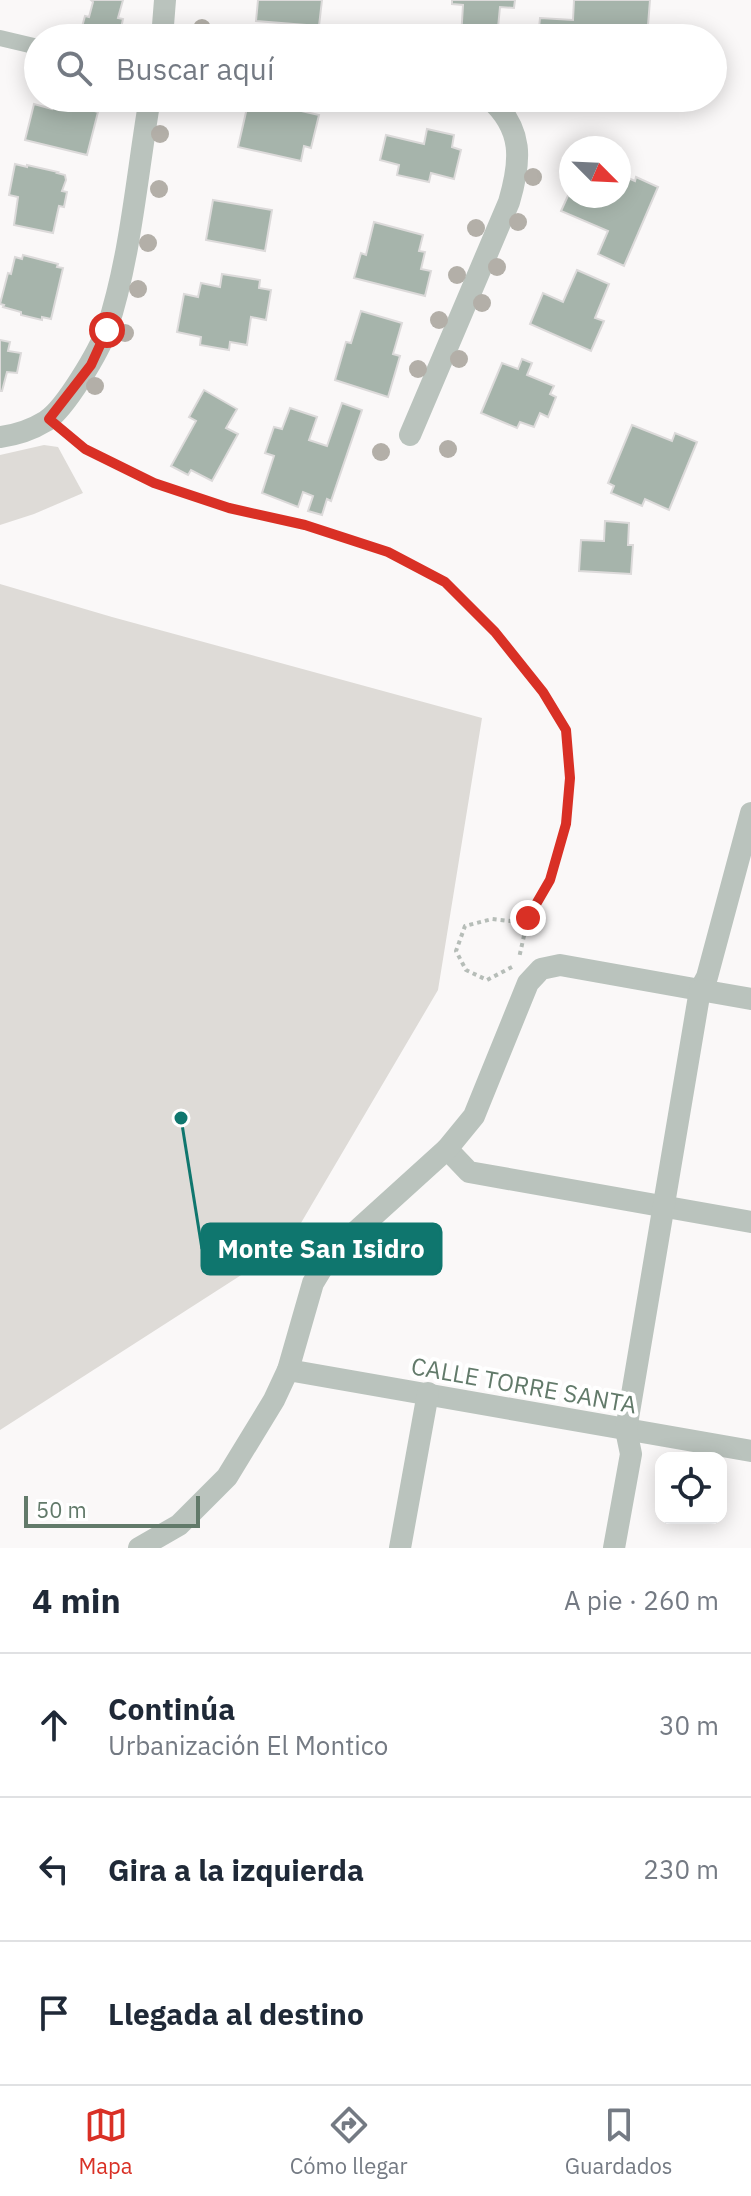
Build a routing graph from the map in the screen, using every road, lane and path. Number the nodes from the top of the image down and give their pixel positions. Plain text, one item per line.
1 (165, 0) edge
2 (163, 24) edge
3 (0, 38) edge
4 (24, 44) edge
5 (148, 112) edge
6 (502, 112) edge
7 (49, 419) junction
8 (410, 435) dead end
9 (0, 437) edge
10 (751, 813) edge
11 (528, 918) junction
12 (700, 990) junction
13 (751, 999) edge
14 (447, 1149) junction
15 (665, 1206) junction
16 (751, 1222) edge
17 (288, 1370) junction
18 (428, 1393) junction
19 (626, 1430) junction
20 (751, 1451) edge
21 (139, 1548) edge
22 (400, 1548) edge
23 (614, 1548) edge

1 - 2 street
3 - 4 street
5 - 7 street
6 - 8 street
7 - 9 street
7 - 11 path
10 - 12 street
11 - 11 path
12 - 13 street
12 - 14 street
12 - 15 street
14 - 15 street
14 - 17 street
15 - 16 street
15 - 19 street
17 - 18 street, CALLE TORRE SANTA
17 - 21 street
18 - 19 street, CALLE TORRE SANTA
18 - 22 street
19 - 20 street, CALLE TORRE SANTA
19 - 23 street

